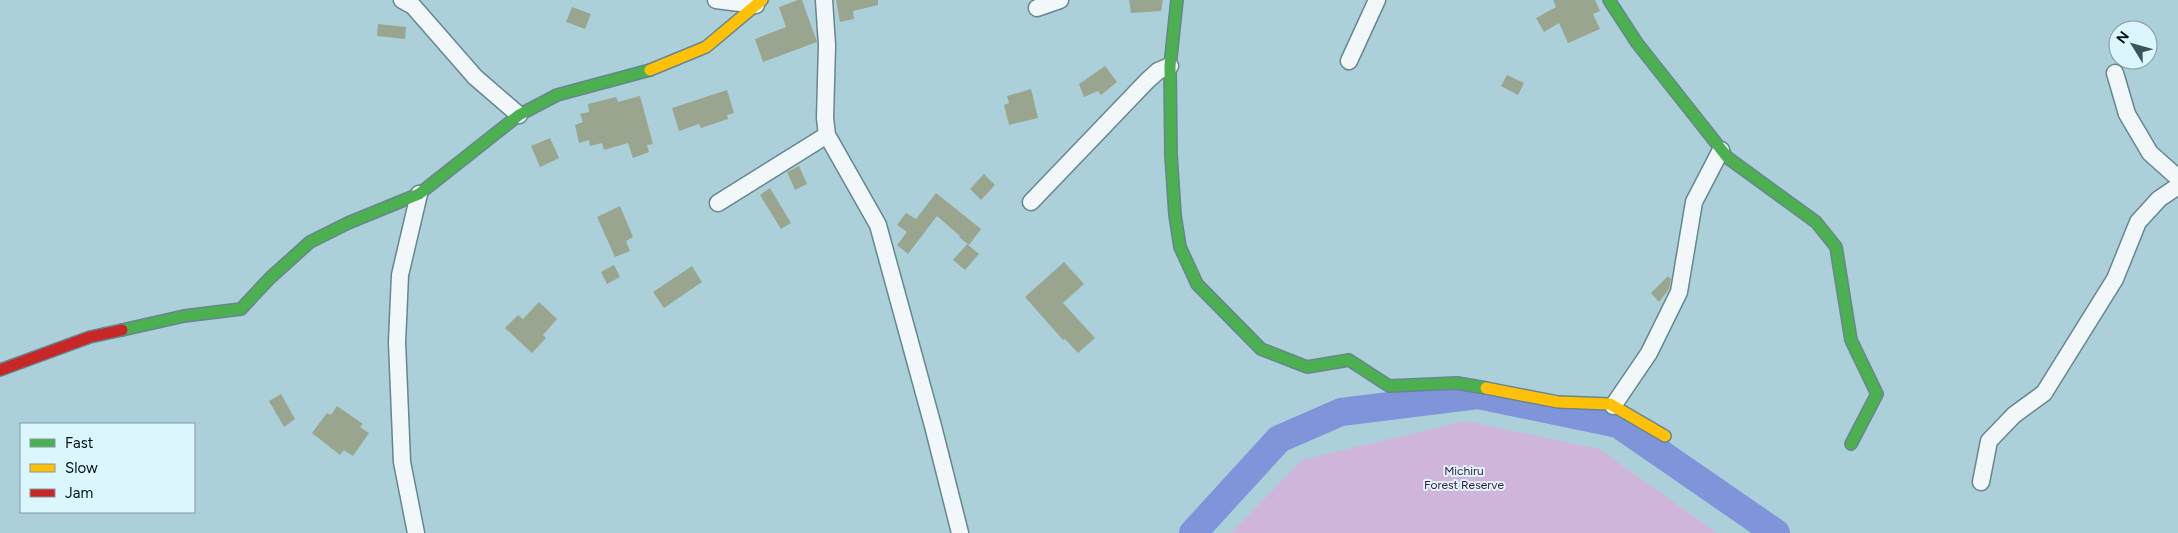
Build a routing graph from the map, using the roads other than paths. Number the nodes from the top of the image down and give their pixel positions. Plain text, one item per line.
1 (402, 0) edge
2 (716, 0) edge
3 (824, 0) edge
4 (1060, 0) edge
5 (1177, 0) edge
6 (1376, 0) edge
7 (1609, 0) edge
8 (759, 2) edge
9 (1037, 8) dead end
10 (1349, 61) dead end
11 (1170, 66) junction
12 (2115, 73) dead end
13 (518, 115) junction
14 (827, 134) junction
15 (1721, 150) junction
16 (2178, 178) edge
17 (2178, 186) edge
18 (419, 194) junction
19 (1031, 202) dead end
20 (718, 203) dead end
21 (0, 370) edge
22 (1613, 406) junction
23 (1665, 436) dead end
24 (1851, 444) dead end
25 (1981, 482) dead end
26 (416, 533) edge
27 (960, 533) edge

1 - 13 street
2 - 8 street
3 - 14 street
4 - 9 street
5 - 11 street
6 - 10 street
7 - 15 street
8 - 13 street
11 - 19 street
11 - 22 street
12 - 16 street
13 - 18 street
14 - 20 street
14 - 27 street
15 - 22 street
15 - 24 street
17 - 25 street
18 - 21 street
18 - 26 street
22 - 23 street

